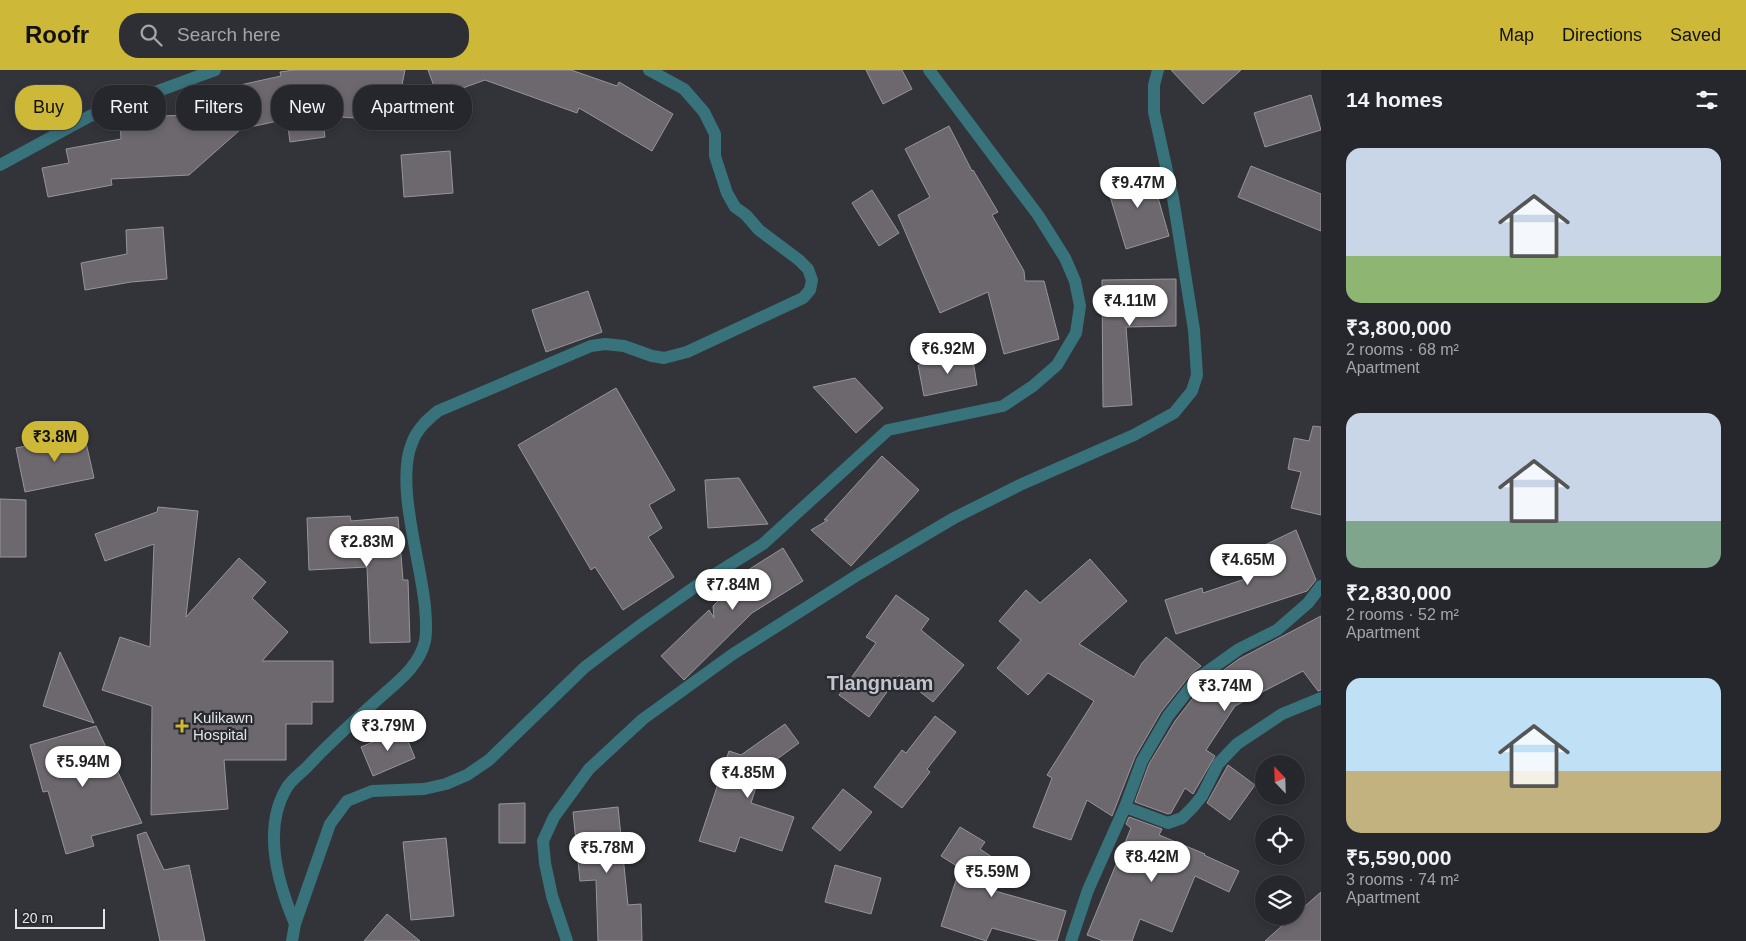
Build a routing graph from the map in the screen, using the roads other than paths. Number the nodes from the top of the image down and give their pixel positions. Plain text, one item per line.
1 (215, 70) edge
2 (649, 70) edge
3 (929, 70) edge
4 (1158, 70) edge
5 (0, 165) edge
6 (1321, 586) edge
7 (1321, 698) edge
8 (1125, 808) junction
9 (295, 924) junction
10 (292, 941) edge
11 (567, 941) edge
12 (1071, 941) edge

1 - 5 street
2 - 9 street
3 - 9 street
4 - 11 street
6 - 8 street
7 - 8 street
8 - 12 street
9 - 10 street

